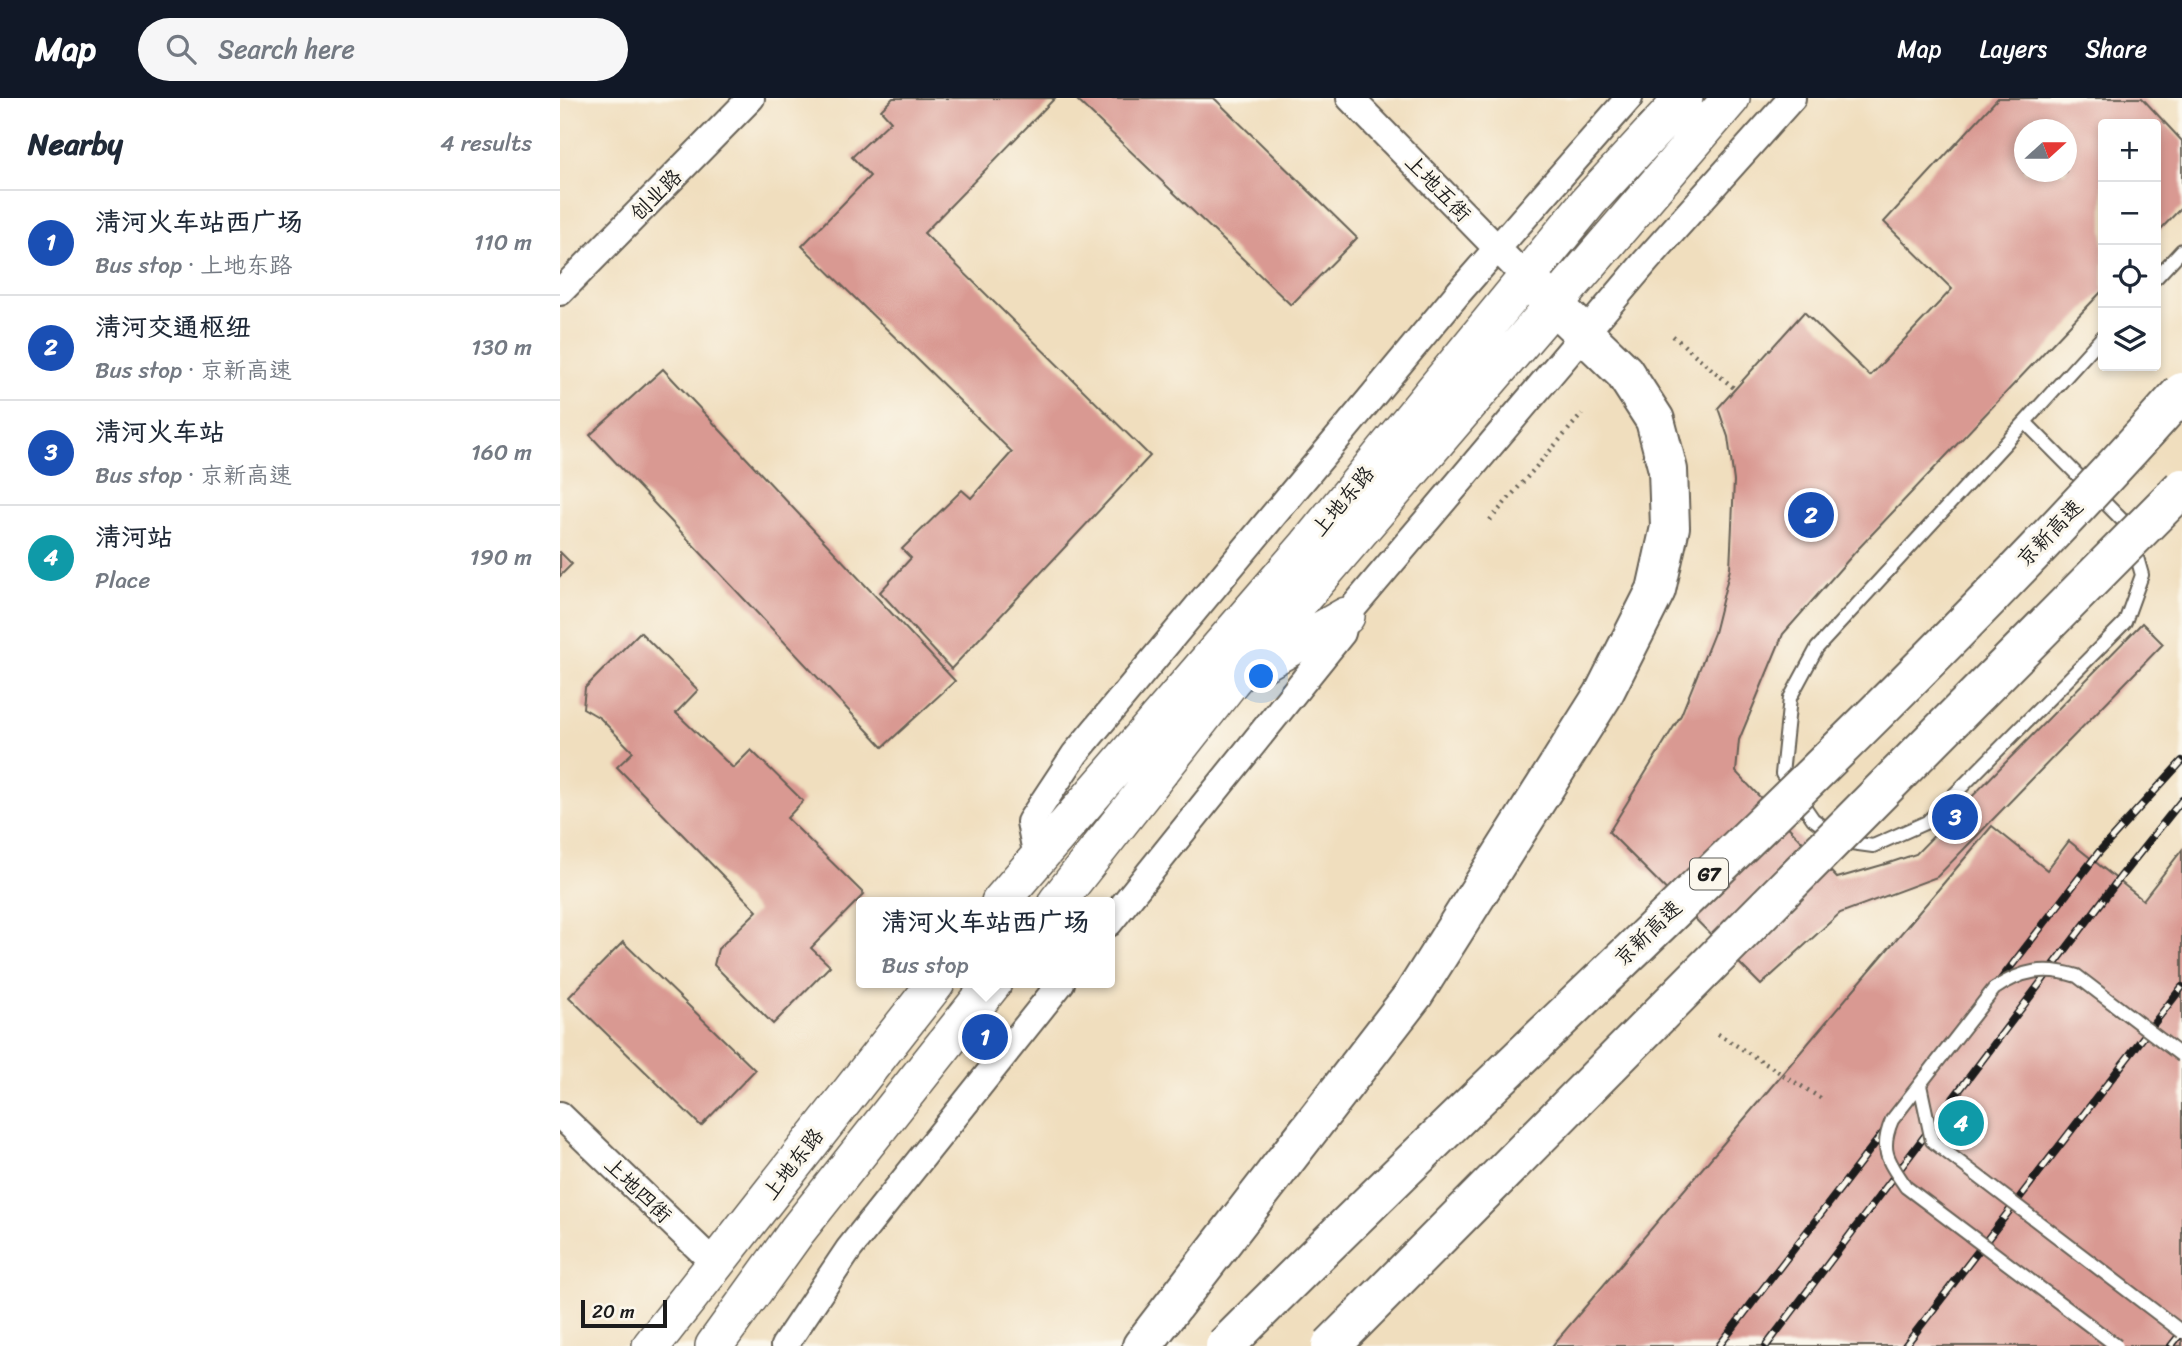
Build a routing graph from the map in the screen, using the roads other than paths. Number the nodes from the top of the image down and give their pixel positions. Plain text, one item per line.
1 (751, 98) edge
2 (1350, 98) edge
3 (1629, 98) edge
4 (1684, 98) edge
5 (1731, 98) edge
6 (1792, 98) edge
7 (1497, 248) junction
8 (2182, 250) edge
9 (2161, 273) edge
10 (1527, 279) junction
11 (560, 292) edge
12 (1555, 305) junction
13 (1584, 334) junction
14 (2098, 342) edge
15 (2182, 393) edge
16 (2025, 422) junction
17 (2182, 488) edge
18 (1346, 616) junction
19 (1231, 681) junction
20 (1037, 858) junction
21 (1004, 897) edge
22 (1060, 897) edge
23 (1115, 916) edge
24 (932, 988) edge
25 (989, 988) edge
26 (1057, 988) edge
27 (2182, 1056) edge
28 (1920, 1085) junction
29 (560, 1115) edge
30 (715, 1264) junction
31 (2182, 1332) edge
32 (651, 1346) edge
33 (714, 1346) edge
34 (784, 1346) edge
35 (1142, 1346) edge
36 (1225, 1346) edge
37 (1331, 1346) edge
38 (2117, 1346) edge

1 - 11 street, 创业路
2 - 7 street, 上地五街
3 - 7 street
4 - 10 main road, 上地东路
5 - 12 main road, 上地东路
6 - 13 street
7 - 10 street, 上地五街
7 - 20 street
8 - 9 lane
10 - 12 highway
10 - 20 main road, 上地东路
12 - 13 highway
12 - 19 main road, 上地东路
13 - 18 street
13 - 35 highway
14 - 16 lane
15 - 36 highway, 京新高速 / G7, bridge
16 - 16 lane
17 - 37 highway, bridge
18 - 19 main road
18 - 23 street
19 - 22 main road, 上地东路
20 - 21 main road, 上地东路
24 - 30 main road, 上地东路
25 - 33 main road
26 - 34 street
27 - 28 lane, bridge
28 - 31 lane, bridge
28 - 38 lane, bridge
29 - 30 street, 上地四街
30 - 32 main road, 上地东路

